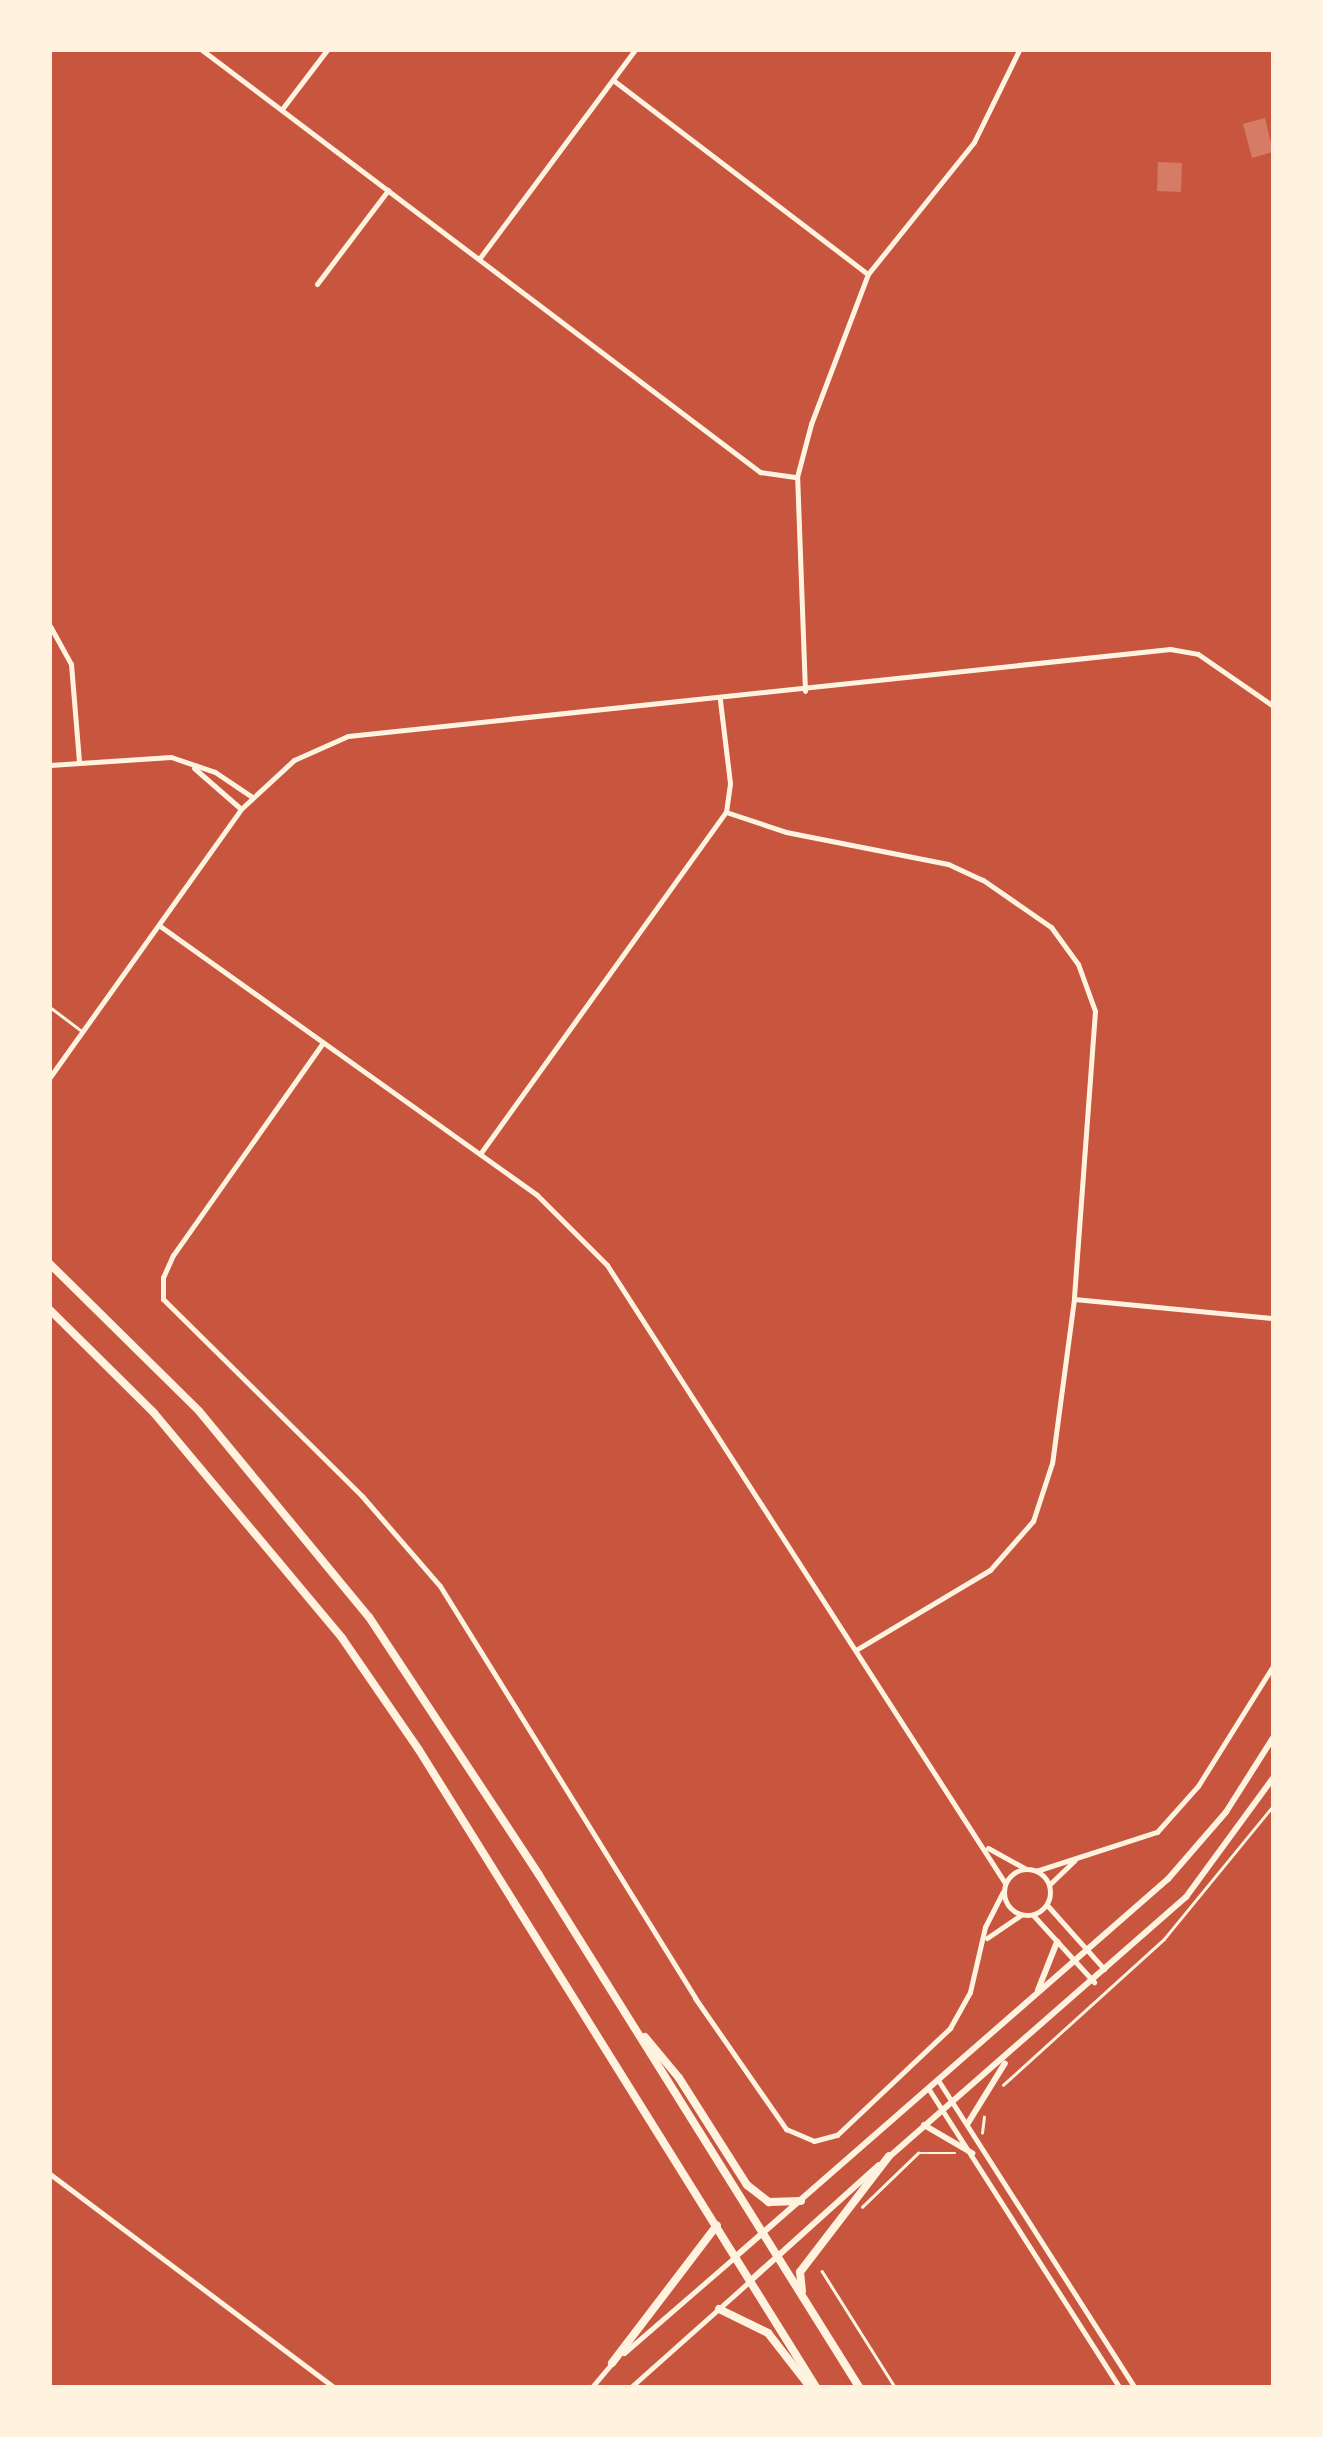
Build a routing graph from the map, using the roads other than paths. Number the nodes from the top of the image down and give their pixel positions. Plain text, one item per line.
1 (202, 50) edge
2 (327, 50) edge
3 (635, 50) edge
4 (1017, 52) edge
5 (612, 80) junction
6 (282, 110) junction
7 (388, 190) junction
8 (479, 258) junction
9 (868, 274) junction
10 (317, 284) dead end
11 (798, 476) junction
12 (50, 626) edge
13 (805, 690) junction
14 (720, 700) junction
15 (1273, 706) edge
16 (78, 762) junction
17 (50, 765) edge
18 (192, 766) junction
19 (252, 797) junction
20 (242, 809) junction
21 (726, 812) junction
22 (160, 926) junction
23 (50, 1007) edge
24 (83, 1032) junction
25 (322, 1044) junction
26 (50, 1077) edge
27 (480, 1154) junction
28 (50, 1264) edge
29 (1074, 1299) junction
30 (50, 1310) edge
31 (1273, 1318) edge
32 (856, 1650) junction
33 (1273, 1666) edge
34 (1273, 1738) edge
35 (1273, 1778) edge
36 (985, 1847) junction
37 (1078, 1858) junction
38 (1026, 1869) junction
39 (1036, 1871) junction
40 (1005, 1883) junction
41 (1048, 1884) junction
42 (1003, 1892) junction
43 (1046, 1905) junction
44 (1021, 1915) junction
45 (1033, 1915) junction
46 (984, 1941) junction
47 (1057, 1942) junction
48 (1088, 1950) junction
49 (1075, 1960) junction
50 (1106, 1971) junction
51 (1094, 1982) junction
52 (1035, 1995) junction
53 (629, 2019) junction
54 (1008, 2058) junction
55 (938, 2080) junction
56 (928, 2088) junction
57 (953, 2100) junction
58 (944, 2108) junction
59 (968, 2123) junction
60 (924, 2125) junction
61 (972, 2153) junction
62 (889, 2156) junction
63 (50, 2174) edge
64 (801, 2200) junction
65 (716, 2225) junction
66 (760, 2234) junction
67 (735, 2257) junction
68 (776, 2257) junction
69 (750, 2281) junction
70 (803, 2298) junction
71 (719, 2309) junction
72 (612, 2362) junction
73 (334, 2387) edge
74 (592, 2387) edge
75 (631, 2387) edge
76 (813, 2387) edge
77 (859, 2387) edge
78 (1120, 2387) edge
79 (1134, 2387) edge

1 - 6 street
2 - 6 street
3 - 5 street
4 - 9 street
5 - 8 street
5 - 9 street
6 - 7 street
7 - 8 street
7 - 10 street
8 - 11 street
9 - 11 street
11 - 13 street
12 - 16 street
13 - 14 street
13 - 15 street
14 - 19 street
14 - 21 street
16 - 17 street
16 - 18 street
18 - 19 street
18 - 20 street
19 - 20 street
20 - 22 street
21 - 27 street
21 - 29 street
22 - 24 street
22 - 25 street
23 - 24 lane
24 - 26 street
25 - 27 street
25 - 46 street
27 - 32 street
28 - 53 main road
29 - 31 street
29 - 32 street
30 - 65 main road
32 - 36 street
33 - 37 street
34 - 48 main road
35 - 50 main road
36 - 38 street
36 - 40 street
37 - 39 street
37 - 41 street
38 - 39 street
38 - 40 street
39 - 41 street
40 - 42 street
41 - 43 street
42 - 44 street
42 - 46 street
43 - 45 street
43 - 48 street
44 - 45 street
44 - 46 street
45 - 47 street
47 - 49 street
47 - 52 main road
48 - 49 main road
48 - 50 street
49 - 51 street
49 - 52 main road
50 - 51 main road
51 - 54 main road
52 - 55 main road
53 - 64 main road
53 - 66 main road
54 - 57 main road
54 - 59 main road
55 - 56 main road
55 - 57 street
56 - 58 street
56 - 64 main road
57 - 58 main road
57 - 59 street
58 - 60 main road
58 - 61 street
59 - 79 street
60 - 61 main road
60 - 62 main road
61 - 78 street
62 - 68 main road
62 - 70 main road
63 - 73 street
64 - 66 main road
65 - 67 main road
65 - 72 main road
66 - 67 main road
66 - 68 main road
67 - 69 main road
67 - 72 street
68 - 69 main road
68 - 70 main road
69 - 71 street
69 - 76 main road
70 - 77 main road
71 - 75 street
71 - 76 main road
72 - 74 street

